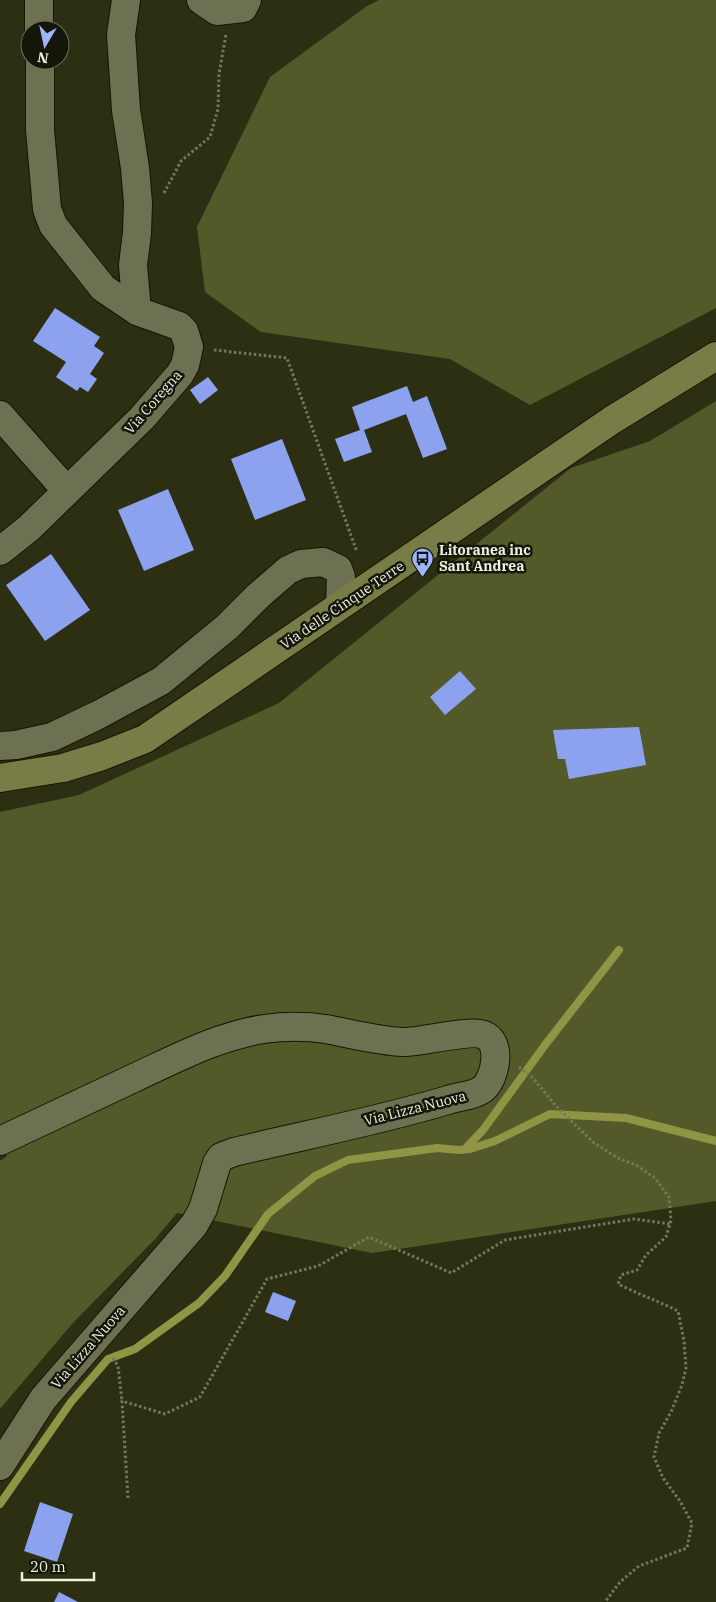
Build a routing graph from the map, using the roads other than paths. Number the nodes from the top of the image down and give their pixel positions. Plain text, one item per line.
1 (39, 0) edge
2 (126, 0) edge
3 (201, 0) edge
4 (238, 5) edge
5 (39, 20) edge
6 (40, 70) edge
7 (137, 311) junction
8 (716, 356) edge
9 (0, 415) edge
10 (67, 491) junction
11 (0, 551) edge
12 (340, 606) junction
13 (0, 746) edge
14 (0, 778) edge
15 (0, 1141) edge
16 (0, 1466) edge

1 - 5 street
2 - 7 street
3 - 4 street
6 - 7 street
7 - 10 street, Via Coregna
8 - 12 main road, Via delle Cinque Terre
9 - 10 street
10 - 11 street, Via Coregna
12 - 13 street
12 - 14 main road, Via delle Cinque Terre
15 - 16 street, Via Lizza Nuova

